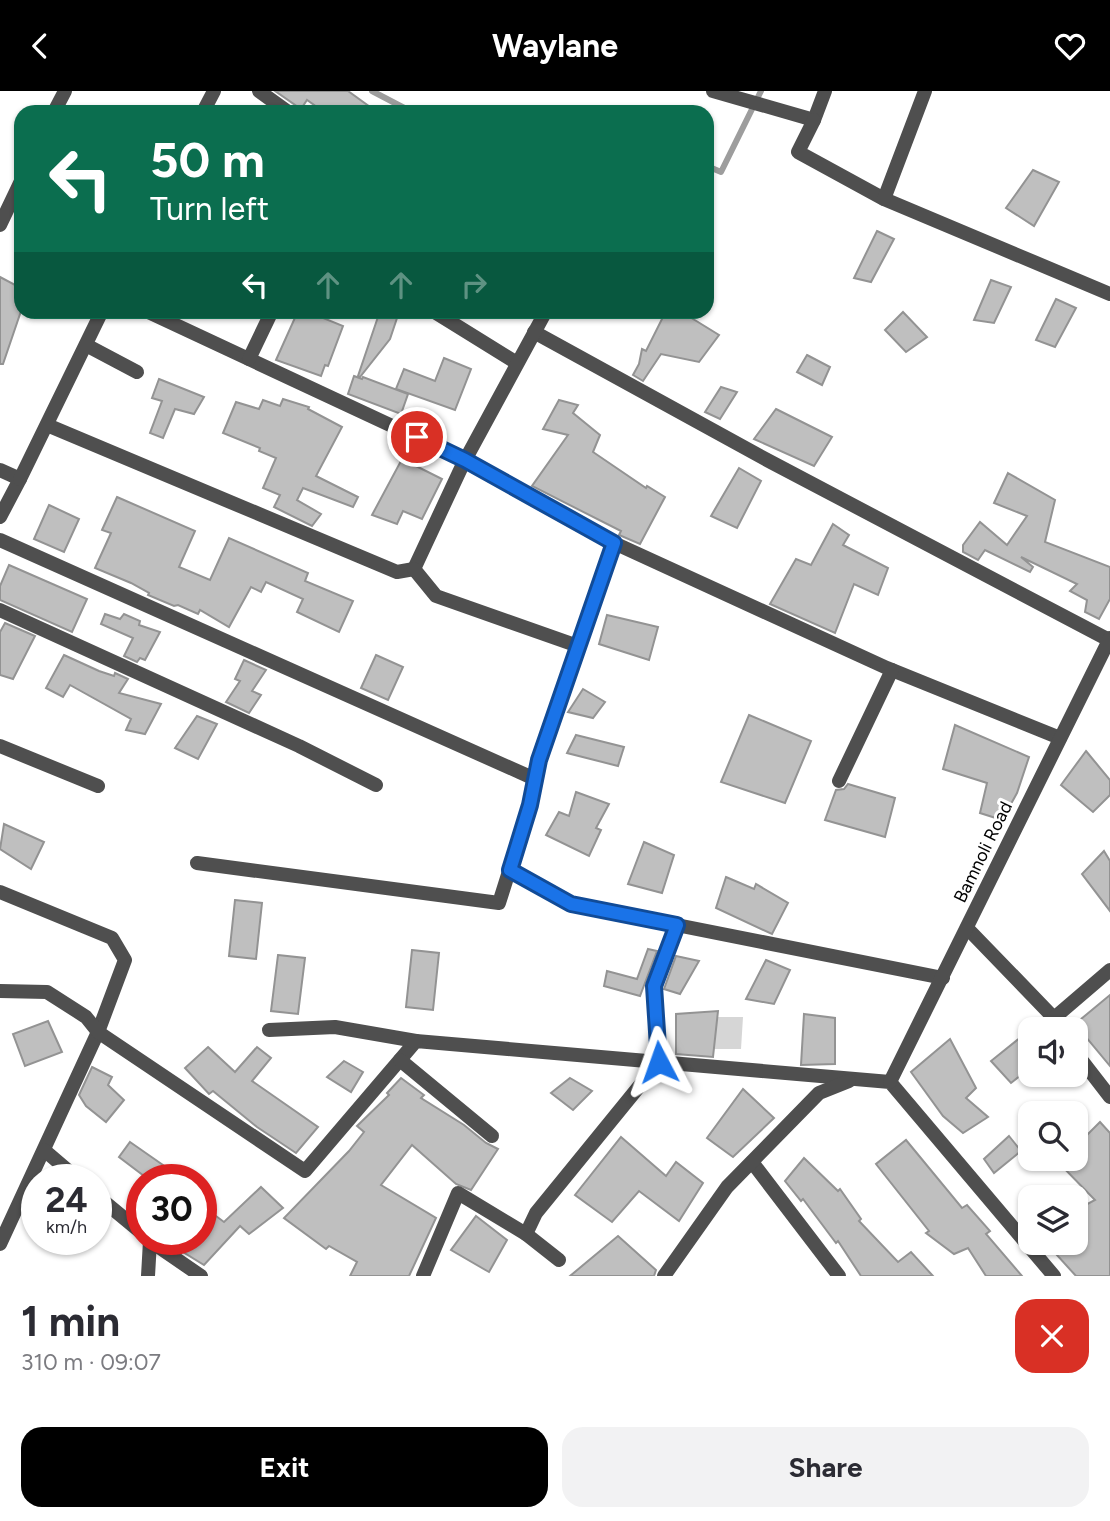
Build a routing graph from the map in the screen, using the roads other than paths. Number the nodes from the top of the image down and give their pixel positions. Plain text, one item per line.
1 (259, 91) edge
2 (713, 91) edge
3 (825, 91) edge
4 (925, 91) edge
5 (278, 105) edge
6 (814, 120) junction
7 (14, 196) edge
8 (884, 199) junction
9 (0, 225) edge
10 (1110, 294) edge
11 (99, 319) edge
12 (163, 319) edge
13 (268, 319) edge
14 (446, 319) edge
15 (541, 319) edge
16 (534, 332) junction
17 (86, 345) junction
18 (249, 359) junction
19 (517, 363) junction
20 (137, 372) dead end
21 (47, 425) junction
22 (465, 460) junction
23 (0, 470) edge
24 (20, 479) junction
25 (0, 517) edge
26 (0, 540) edge
27 (614, 543) junction
28 (414, 569) junction
29 (0, 610) edge
30 (1110, 639) edge
31 (578, 646) junction
32 (892, 670) junction
33 (1060, 738) junction
34 (0, 746) edge
35 (535, 779) junction
36 (839, 781) dead end
37 (376, 785) dead end
38 (98, 786) dead end
39 (197, 863) dead end
40 (510, 870) junction
41 (0, 892) edge
42 (677, 925) junction
43 (967, 928) junction
44 (1110, 970) edge
45 (943, 978) junction
46 (0, 991) edge
47 (1050, 1017) edge
48 (1063, 1017) edge
49 (269, 1030) dead end
50 (98, 1032) junction
51 (416, 1041) junction
52 (400, 1060) junction
53 (659, 1062) junction
54 (1088, 1069) edge
55 (853, 1079) junction
56 (890, 1082) junction
57 (1110, 1097) edge
58 (492, 1136) dead end
59 (44, 1150) junction
60 (752, 1161) junction
61 (60, 1164) edge
62 (112, 1208) edge
63 (126, 1220) edge
64 (526, 1234) junction
65 (0, 1244) edge
66 (147, 1255) edge
67 (171, 1255) edge
68 (559, 1261) dead end
69 (148, 1276) edge
70 (201, 1276) edge
71 (423, 1276) edge
72 (664, 1276) edge
73 (839, 1276) edge
74 (1054, 1276) edge

1 - 5 street
2 - 6 street
3 - 6 street
4 - 8 street
6 - 8 street
7 - 9 street
8 - 10 street
11 - 17 street
12 - 18 street
13 - 18 street
14 - 19 street
15 - 16 street
16 - 19 street
16 - 30 street
17 - 20 street
17 - 21 street
18 - 22 street
19 - 22 street
21 - 24 street
21 - 28 street
22 - 27 street
22 - 28 street
23 - 24 street
24 - 25 street
26 - 35 street
27 - 31 street
27 - 32 street
28 - 31 street
29 - 37 street
30 - 33 street, Bamnoli Road
31 - 35 street
32 - 33 street
32 - 36 street
33 - 43 street, Bamnoli Road
34 - 38 street
35 - 40 street
39 - 40 street
40 - 42 street
41 - 50 street
42 - 45 street
42 - 53 street
43 - 45 street, Bamnoli Road
43 - 47 street
44 - 48 street
45 - 56 street, Bamnoli Road
46 - 50 street
49 - 51 street
50 - 52 street
50 - 59 street
51 - 52 street
51 - 53 street
52 - 58 street
53 - 55 street
53 - 64 street
54 - 57 street
55 - 56 street
55 - 60 street
56 - 74 street
59 - 61 street
59 - 65 street
60 - 72 street
60 - 73 street
62 - 63 street
64 - 68 street
64 - 71 street
66 - 69 street
67 - 70 street

